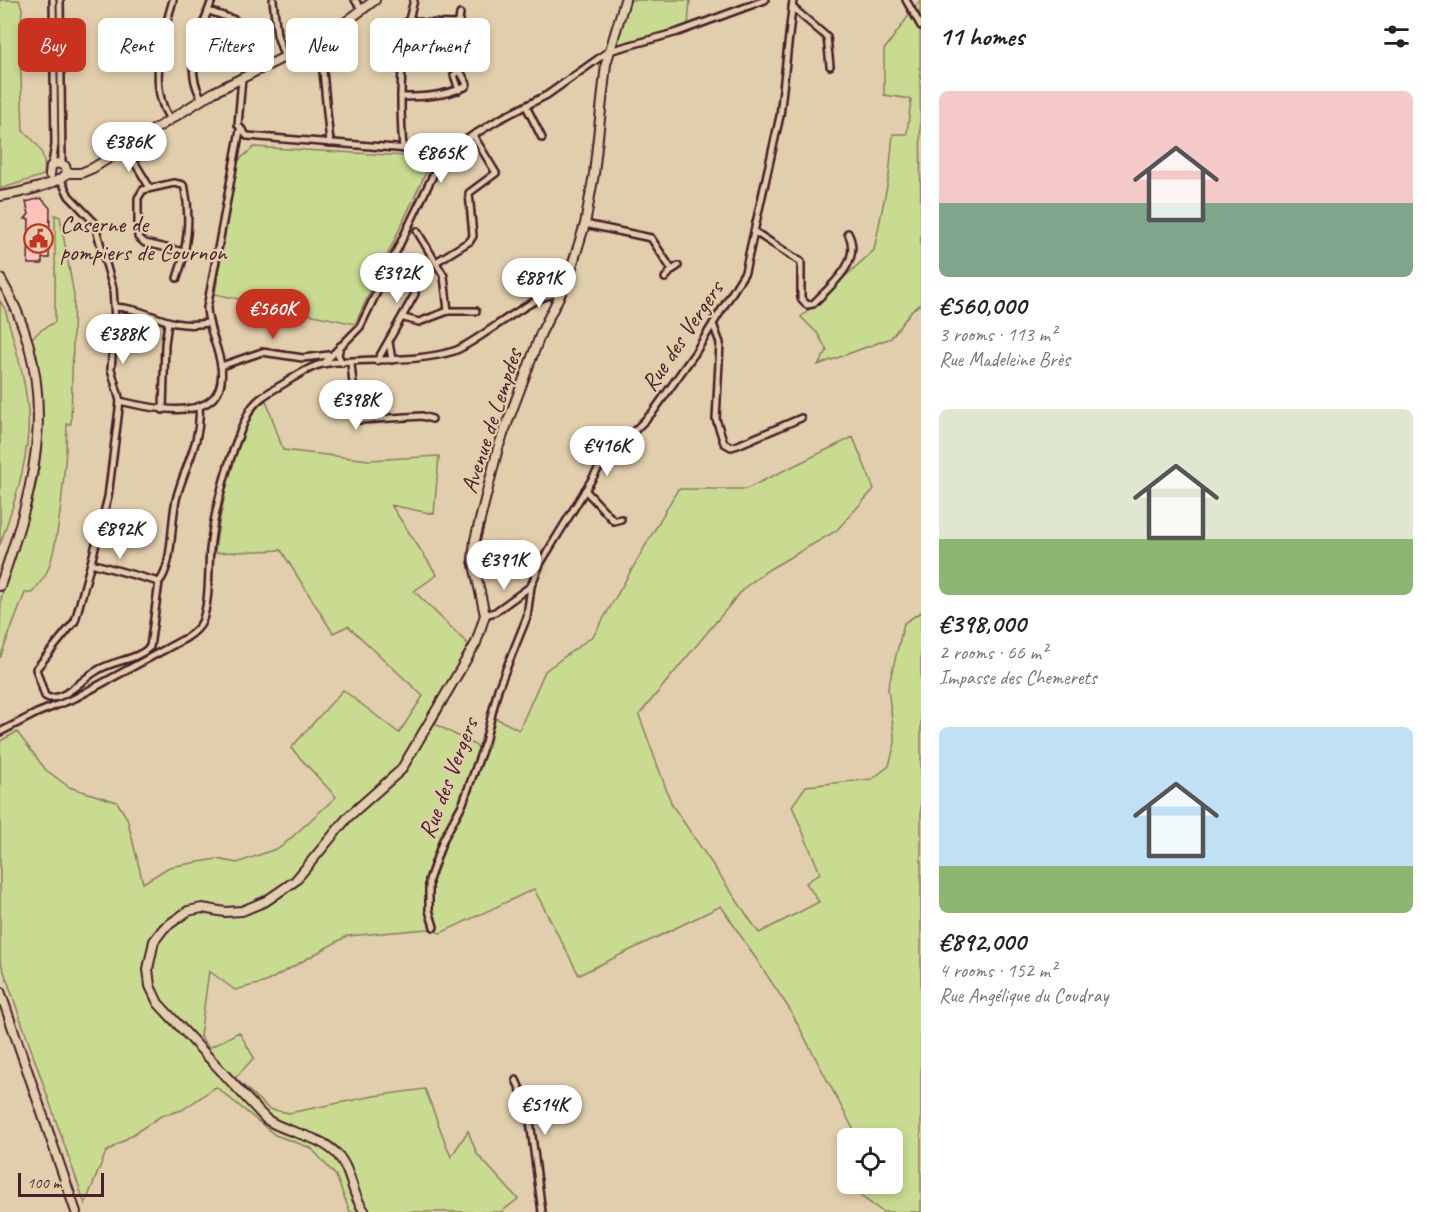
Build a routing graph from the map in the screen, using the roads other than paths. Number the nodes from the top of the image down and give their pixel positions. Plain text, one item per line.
1 (53, 0) edge
2 (60, 0) edge
3 (173, 0) edge
4 (212, 0) edge
5 (273, 0) edge
6 (355, 0) edge
7 (375, 0) edge
8 (414, 0) edge
9 (625, 0) edge
10 (765, 0) edge
11 (793, 0) edge
12 (906, 0) edge
13 (792, 7) junction
14 (362, 10) junction
15 (209, 11) junction
16 (460, 14) dead end
17 (227, 18) edge
18 (409, 18) edge
19 (459, 18) edge
20 (921, 26) edge
21 (609, 51) junction
22 (285, 56) junction
23 (592, 63) junction
24 (606, 64) junction
25 (830, 66) dead end
26 (322, 72) edge
27 (402, 72) edge
28 (242, 78) junction
29 (459, 90) dead end
30 (401, 97) junction
31 (202, 99) junction
32 (526, 106) junction
33 (170, 119) junction
34 (240, 130) junction
35 (473, 135) junction
36 (542, 138) dead end
37 (330, 143) junction
38 (454, 147) junction
39 (126, 148) junction
40 (403, 149) junction
41 (420, 150) junction
42 (439, 150) junction
43 (445, 156) junction
44 (62, 163) junction
45 (439, 163) junction
46 (52, 164) junction
47 (58, 177) junction
48 (150, 188) junction
49 (1, 196) edge
50 (585, 224) junction
51 (417, 231) dead end
52 (755, 232) junction
53 (848, 233) dead end
54 (184, 252) junction
55 (436, 262) junction
56 (401, 266) dead end
57 (678, 266) dead end
58 (672, 270) junction
59 (0, 278) edge
60 (177, 278) dead end
61 (665, 278) dead end
62 (560, 295) junction
63 (115, 307) junction
64 (448, 311) junction
65 (476, 311) dead end
66 (404, 318) junction
67 (168, 323) junction
68 (208, 323) junction
69 (713, 324) junction
70 (389, 342) junction
71 (340, 344) junction
72 (331, 355) junction
73 (392, 360) junction
74 (377, 361) junction
75 (342, 363) junction
76 (351, 363) junction
77 (323, 364) junction
78 (332, 364) junction
79 (221, 366) junction
80 (120, 401) junction
81 (199, 407) junction
82 (163, 410) junction
83 (801, 418) dead end
84 (432, 419) dead end
85 (585, 490) junction
86 (621, 519) dead end
87 (91, 563) junction
88 (159, 582) junction
89 (0, 586) edge
90 (531, 586) junction
91 (484, 615) junction
92 (0, 732) edge
93 (434, 927) dead end
94 (0, 991) edge
95 (516, 1080) dead end
96 (76, 1212) edge
97 (365, 1212) edge
98 (542, 1212) edge

1 - 46 street
2 - 44 street
3 - 33 street
4 - 15 street
5 - 22 street
6 - 14 street
7 - 14 street
8 - 18 street
9 - 21 street, Avenue de Lempdes
10 - 21 street
11 - 13 street, Rue des Vergers
12 - 20 street
13 - 25 street
13 - 52 street, Rue des Vergers
14 - 22 street
15 - 17 street
15 - 31 street
16 - 19 street
21 - 23 street
21 - 24 street, Avenue de Lempdes
22 - 28 street
23 - 24 street
23 - 32 street
24 - 50 street, Avenue de Lempdes
26 - 37 street
27 - 30 street
28 - 31 street
28 - 34 street
29 - 30 street
30 - 40 street
31 - 33 street
32 - 35 street
32 - 36 street
33 - 39 street
34 - 37 street
34 - 68 street
35 - 38 street
35 - 55 street
37 - 40 street
38 - 42 street
38 - 43 street
39 - 47 street
39 - 48 street
40 - 41 street
41 - 42 street
41 - 45 street
42 - 43 street
43 - 45 street
44 - 46 street
44 - 47 street
45 - 71 street
46 - 47 street
47 - 49 street
47 - 63 street
48 - 54 street
48 - 54 street
50 - 58 street
50 - 62 street, Avenue de Lempdes
51 - 55 street
52 - 53 street
52 - 69 street, Rue des Vergers
54 - 60 street
55 - 64 street
56 - 66 street
57 - 58 street
58 - 61 street
59 - 89 street
62 - 73 street
62 - 91 street, Avenue de Lempdes
63 - 67 street
63 - 80 street
64 - 65 street
64 - 66 street
66 - 70 street
67 - 68 street
67 - 82 street
68 - 79 street
69 - 83 street
69 - 85 street, Rue des Vergers
70 - 73 street
70 - 74 street
71 - 72 street
71 - 75 street
72 - 77 street
72 - 78 street
72 - 79 street
73 - 74 street
74 - 76 street
75 - 76 street
75 - 78 street
76 - 84 street
77 - 78 street
77 - 92 street
79 - 81 street
80 - 82 street
80 - 87 street
81 - 82 street
81 - 88 street
85 - 86 street
85 - 90 street, Rue des Vergers
87 - 88 street
87 - 88 street
90 - 91 street
90 - 93 street, Rue des Vergers
91 - 97 street
94 - 96 street
95 - 98 street

